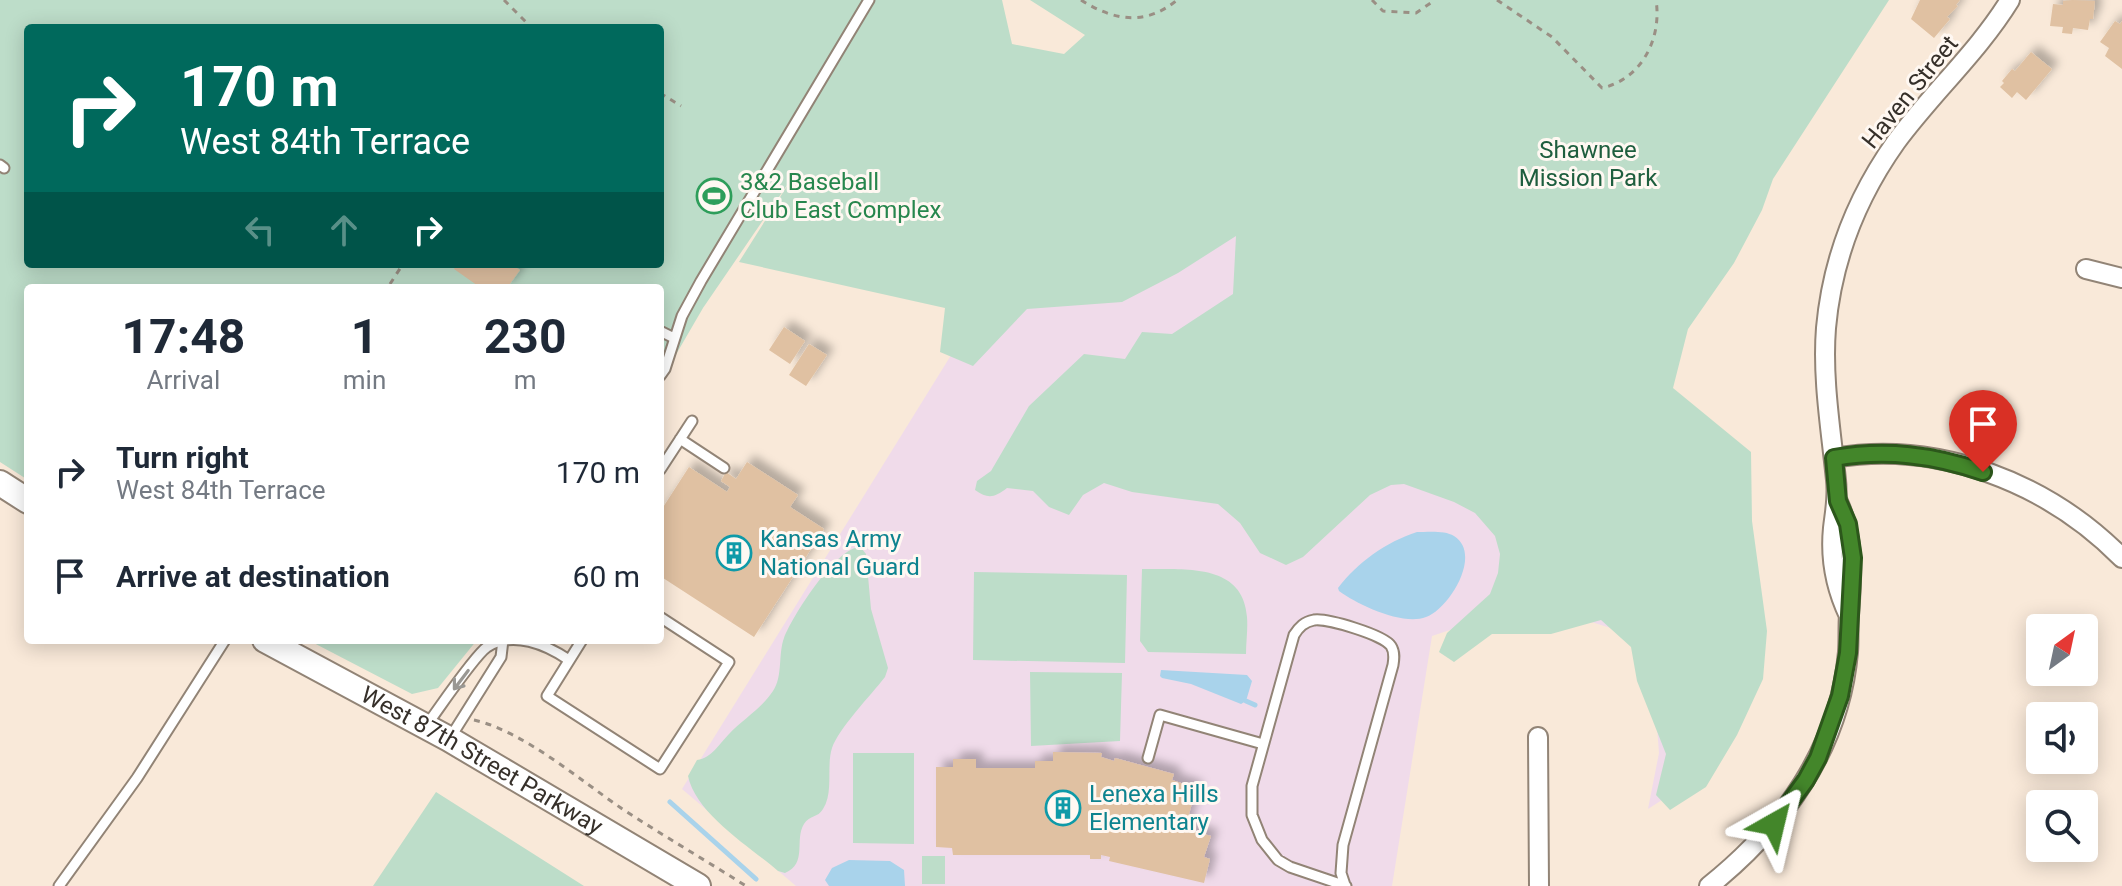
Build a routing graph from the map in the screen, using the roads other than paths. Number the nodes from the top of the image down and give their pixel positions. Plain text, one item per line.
1 (869, 0) edge
2 (2010, 0) edge
3 (2086, 269) dead end
4 (2122, 278) edge
5 (664, 333) edge
6 (674, 338) junction
7 (664, 365) edge
8 (692, 421) dead end
9 (680, 439) junction
10 (1834, 458) junction
11 (664, 464) edge
12 (724, 468) dead end
13 (0, 483) edge
14 (24, 498) edge
15 (2122, 558) edge
16 (664, 620) edge
17 (222, 644) edge
18 (272, 644) edge
19 (493, 644) edge
20 (503, 644) edge
21 (540, 644) edge
22 (579, 644) edge
23 (569, 660) junction
24 (425, 727) junction
25 (1538, 737) dead end
26 (449, 739) junction
27 (1263, 744) junction
28 (1148, 758) dead end
29 (59, 886) edge
30 (698, 886) edge
31 (1346, 886) edge
32 (1539, 886) edge
33 (1709, 886) edge

1 - 6 lane
2 - 10 street, Haven Street
3 - 4 street
5 - 6 lane
6 - 7 lane
8 - 9 lane
9 - 11 lane
9 - 12 lane
10 - 15 street
10 - 33 street, Haven Street
13 - 14 main road
16 - 23 lane
17 - 29 lane
18 - 24 main road, West 87th Street Parkway
19 -> 24 lane
20 - 26 lane
21 - 23 lane
22 - 23 lane
24 - 26 main road, West 87th Street Parkway
25 - 32 street
26 - 30 main road, West 87th Street Parkway
27 - 28 lane
27 - 31 lane
27 - 31 lane

